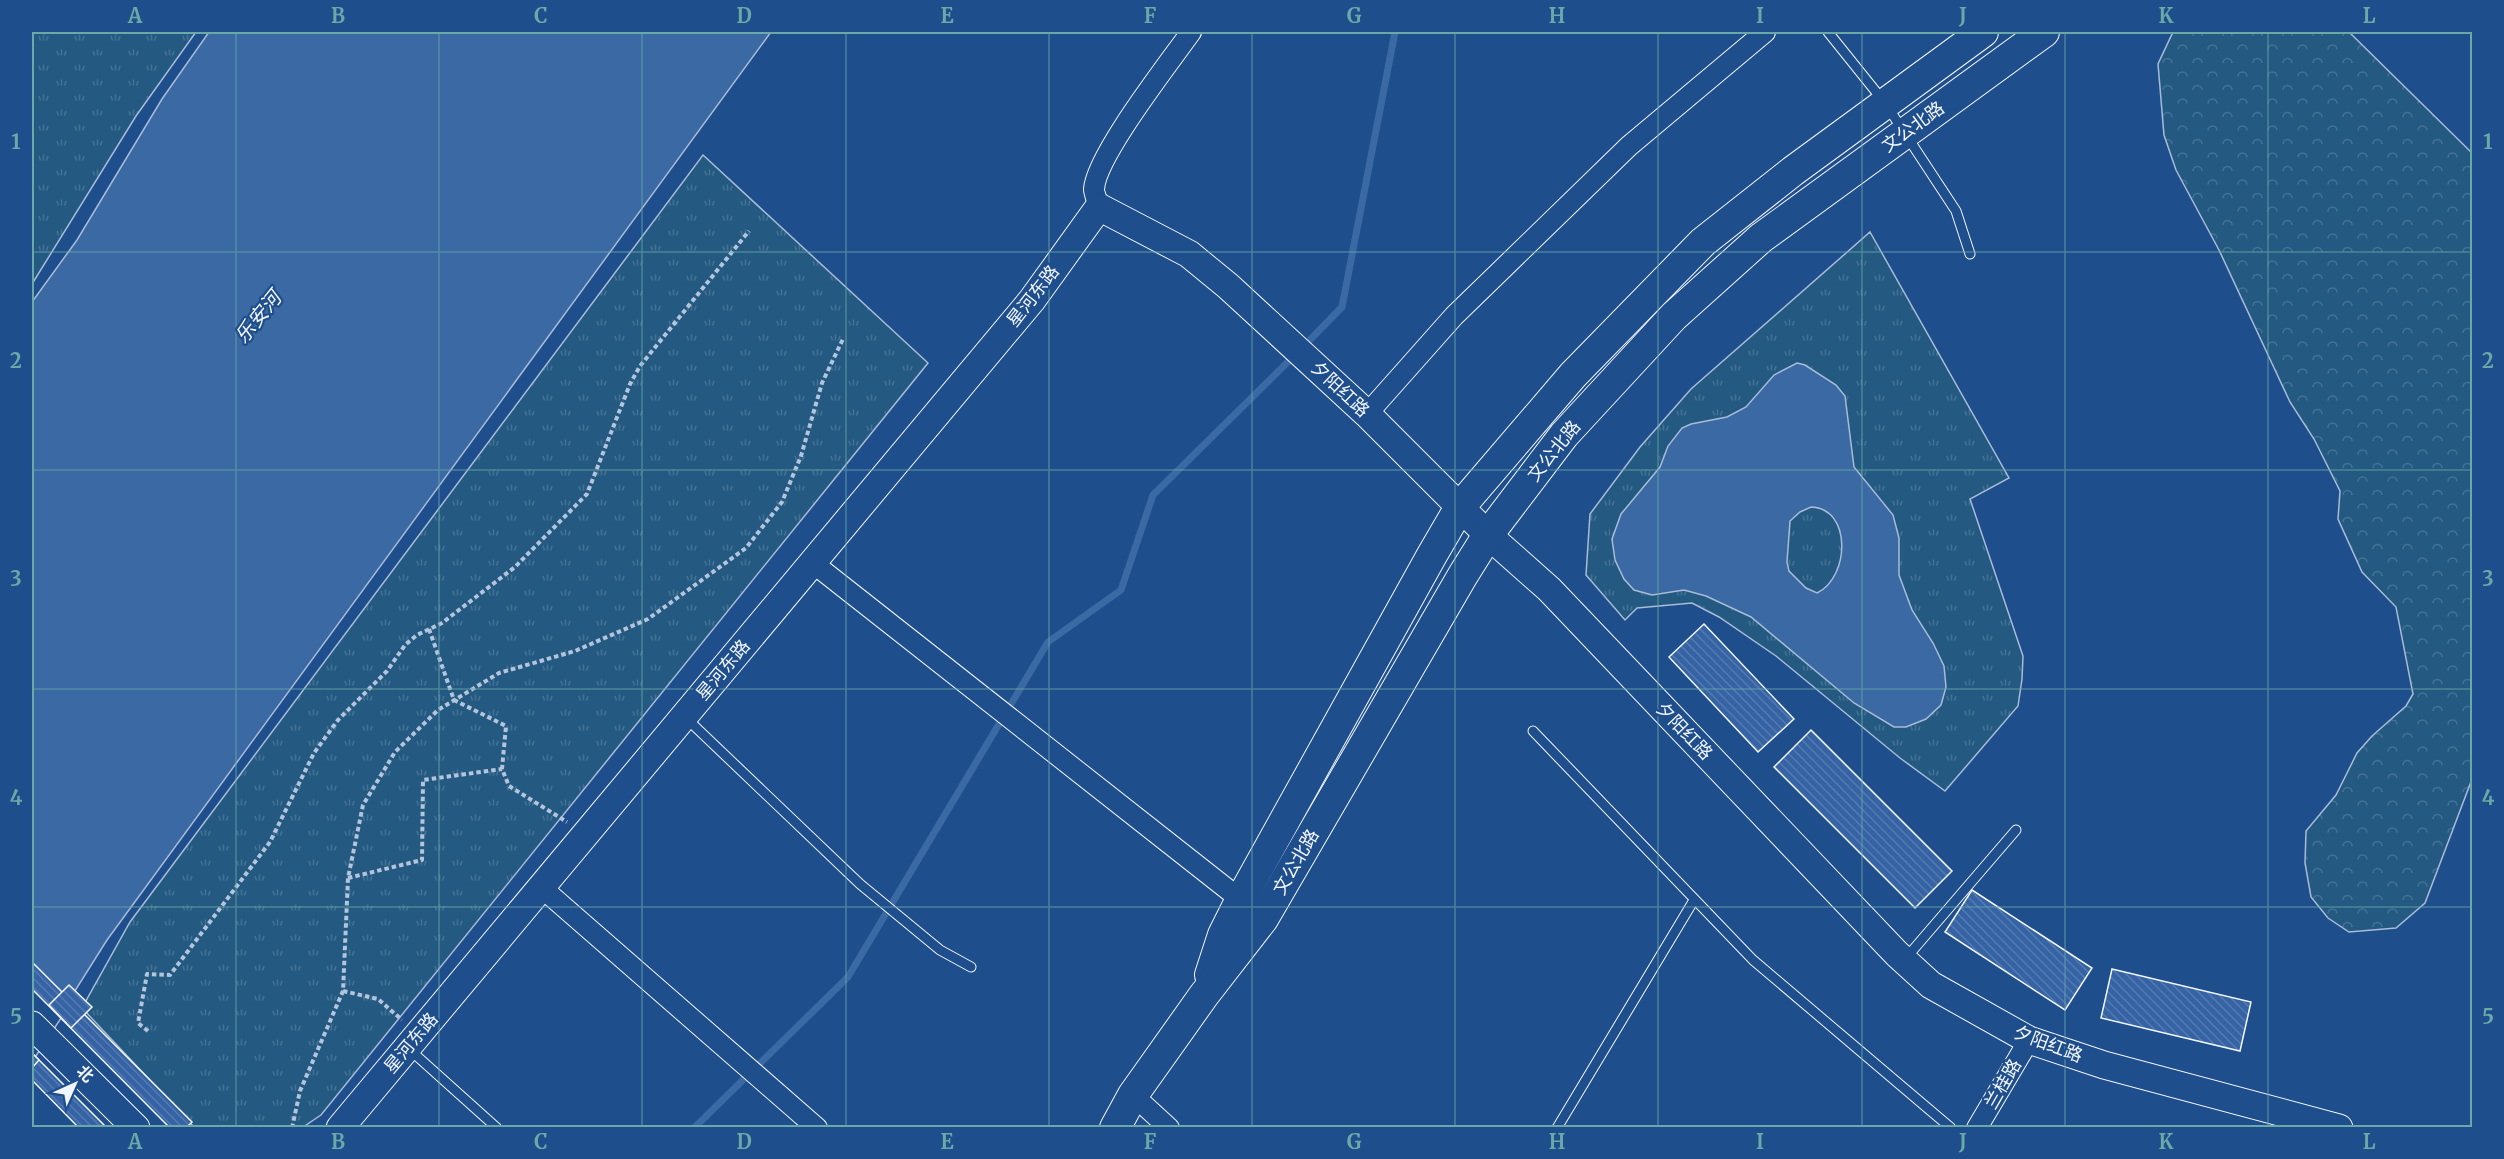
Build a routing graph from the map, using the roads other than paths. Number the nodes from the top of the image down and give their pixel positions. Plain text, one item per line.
1 (1191, 32) edge
2 (1765, 32) edge
3 (1828, 32) edge
4 (1983, 32) edge
5 (2044, 32) edge
6 (1885, 103) junction
7 (1905, 132) junction
8 (1099, 207) junction
9 (1970, 254) dead end
10 (1367, 414) junction
11 (1460, 507) junction
12 (1488, 535) junction
13 (813, 563) junction
14 (684, 716) junction
15 (1533, 731) dead end
16 (2016, 830) dead end
17 (541, 887) junction
18 (1241, 899) junction
19 (1694, 900) junction
20 (1263, 919) junction
21 (1904, 960) junction
22 (971, 967) dead end
23 (1204, 995) junction
24 (32, 1025) edge
25 (2029, 1040) junction
26 (413, 1041) junction
27 (1133, 1095) junction
28 (136, 1128) edge
29 (340, 1128) edge
30 (497, 1128) edge
31 (817, 1128) edge
32 (1115, 1128) edge
33 (1169, 1128) edge
34 (1557, 1128) edge
35 (1951, 1128) edge
36 (1977, 1128) edge
37 (2339, 1128) edge

1 - 8 street
2 - 10 street
3 - 6 lane
4 - 6 main road, 文公北路
5 - 7 main road, 文公北路
6 - 7 lane
6 - 11 main road, 文公北路
7 - 9 lane
7 - 12 main road, 文公北路
8 - 10 street, 夕阳红路
8 - 13 street, 星河东路
10 - 11 street, 夕阳红路
11 - 12 street, 夕阳红路
11 - 18 main road, 文公北路
12 - 20 main road, 文公北路
12 - 21 street, 夕阳红路
13 - 14 street, 星河东路
13 - 18 street
14 - 17 street, 星河东路
14 - 22 lane
15 - 19 lane
16 - 21 lane
17 - 26 street, 星河东路
17 - 31 street
18 - 20 street
18 - 23 main road, 文公北路
19 - 34 lane
19 - 35 lane
20 - 23 main road, 文公北路
21 - 25 street, 夕阳红路
23 - 27 main road, 文公北路
24 - 28 street
25 - 36 street, 兰桂路
25 - 37 street, 夕阳红路
26 - 29 street, 星河东路
26 - 30 lane
27 - 32 main road, 文公北路
27 - 33 street

